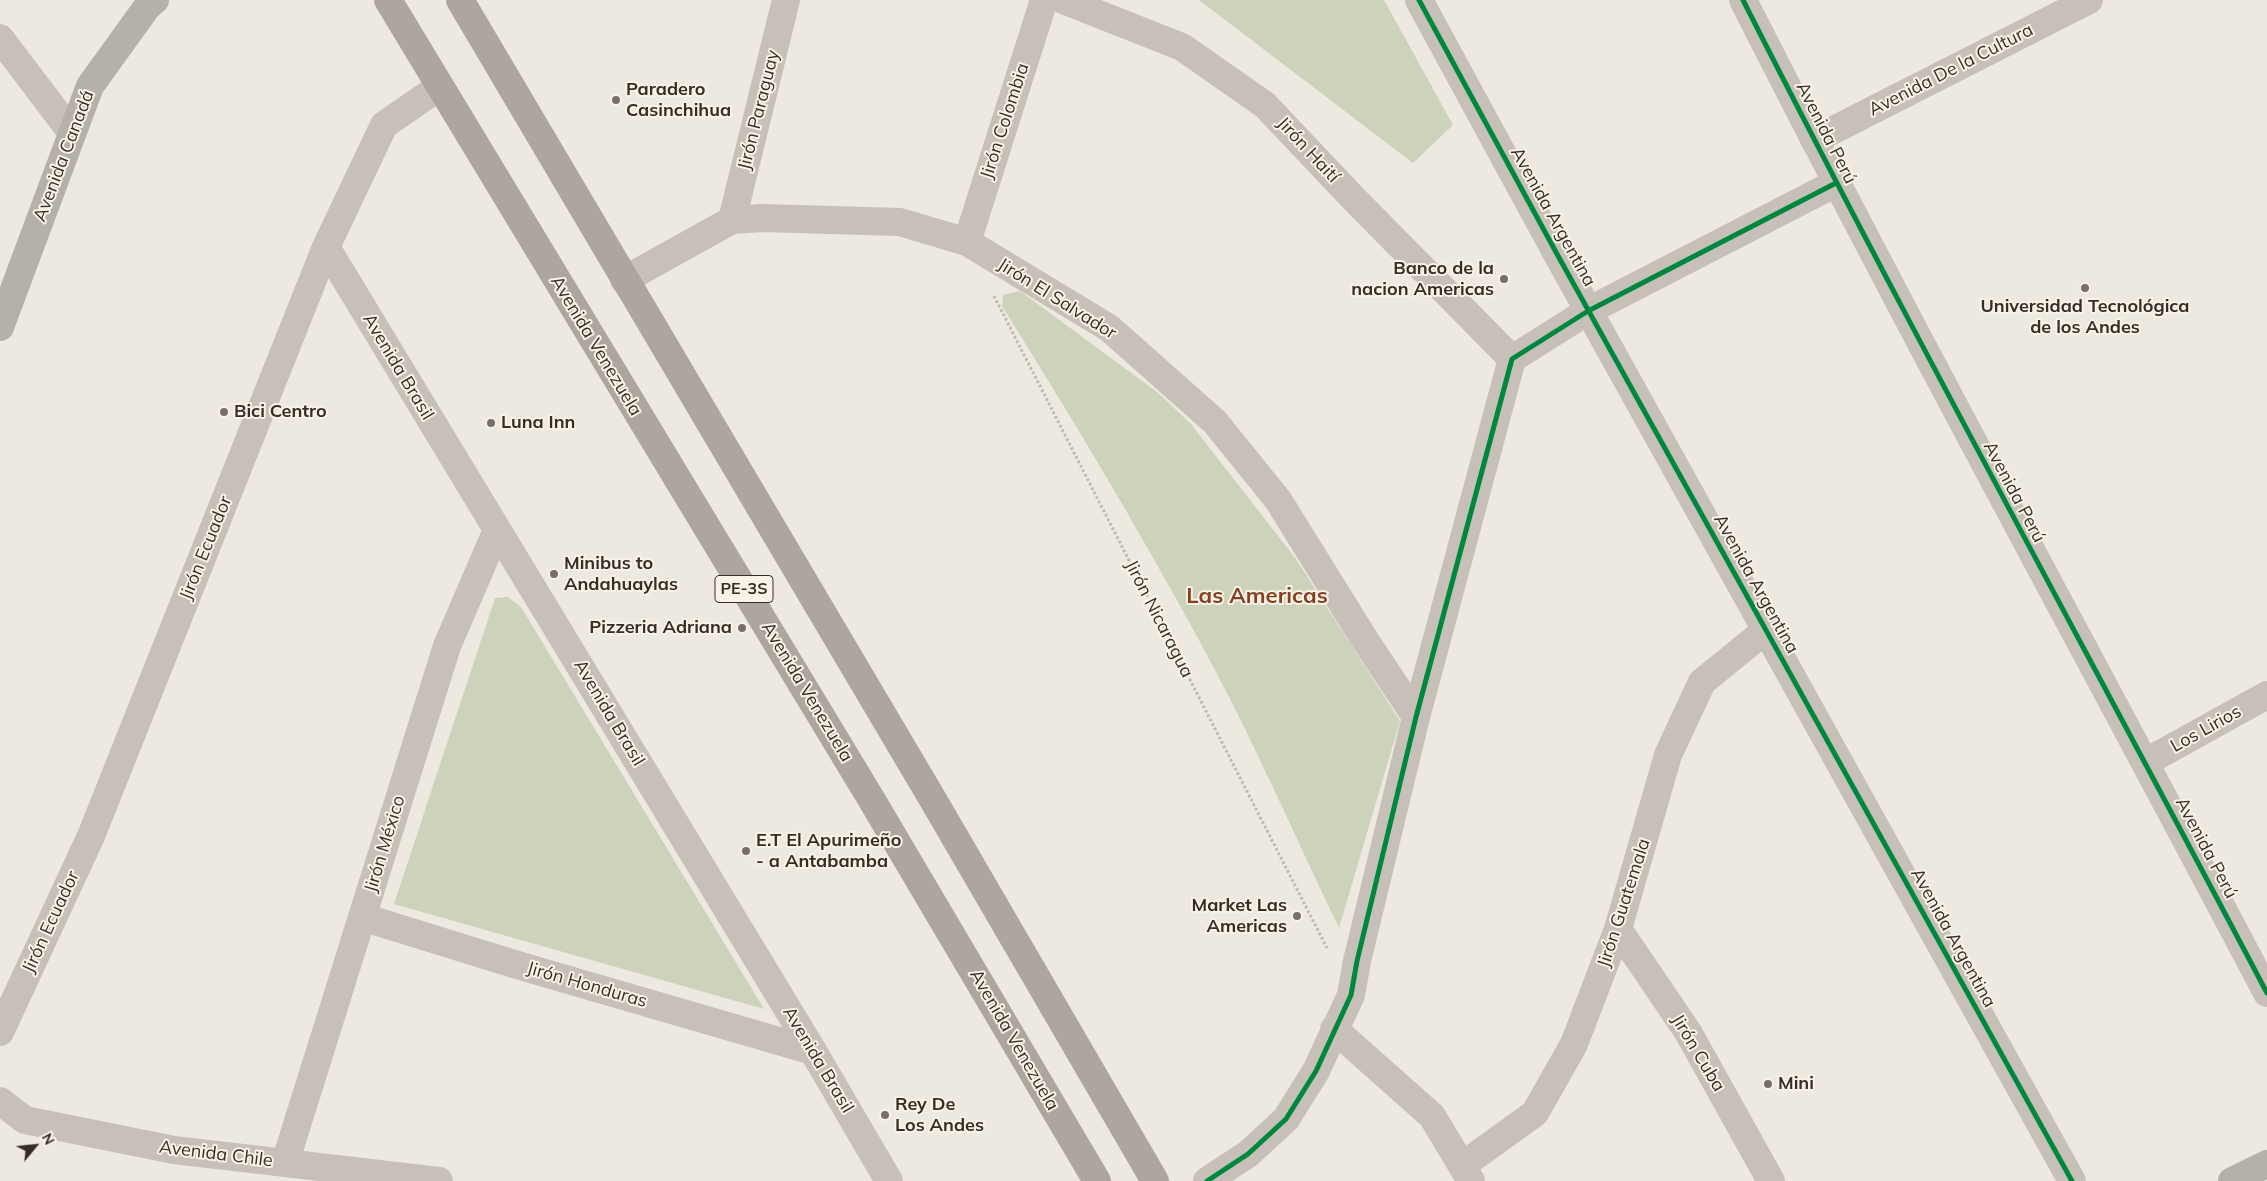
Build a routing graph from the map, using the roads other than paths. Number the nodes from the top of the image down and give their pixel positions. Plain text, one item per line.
1 (155, 0) edge
2 (388, 0) edge
3 (460, 0) edge
4 (786, 0) edge
5 (1044, 0) edge
6 (1063, 0) edge
7 (1419, 0) edge
8 (1743, 0) edge
9 (2089, 0) edge
10 (0, 38) edge
11 (439, 87) junction
12 (72, 133) junction
13 (1814, 140) junction
14 (1836, 183) junction
15 (732, 220) junction
16 (967, 242) junction
17 (326, 247) junction
18 (624, 280) junction
19 (1588, 311) junction
20 (0, 326) edge
21 (1512, 359) junction
22 (497, 530) junction
23 (1766, 630) junction
24 (2267, 696) edge
25 (1416, 717) junction
26 (2146, 762) junction
27 (362, 917) junction
28 (1618, 929) junction
29 (2267, 993) edge
30 (1334, 1029) junction
31 (0, 1032) edge
32 (813, 1051) junction
33 (0, 1101) edge
34 (284, 1163) junction
35 (2267, 1164) edge
36 (1467, 1173) edge
37 (439, 1181) edge
38 (889, 1181) edge
39 (1097, 1181) edge
40 (1155, 1181) edge
41 (1207, 1181) edge
42 (1771, 1181) edge
43 (2072, 1181) edge
44 (2232, 1181) edge

1 - 12 street, Avenida Canadá
2 - 11 highway, Avenida Venezuela / PE-3S
3 - 18 highway, PE-3S
4 - 15 street, Jirón Paraguay
5 - 16 street, Jirón Colombia
6 - 21 street, Jirón Haití
7 - 19 street, Avenida Argentina
8 - 13 street, Avenida Perú
9 - 13 street, Avenida De la Cultura
10 - 12 street
11 - 17 street, Jirón Ecuador
11 - 39 highway, Avenida Venezuela / PE-3S
12 - 20 street, Avenida Canadá
13 - 14 street, Avenida Perú
14 - 19 street
14 - 26 street, Avenida Perú
15 - 16 street, Jirón El Salvador
15 - 18 street, Jirón El Salvador
16 - 25 street, Jirón El Salvador
17 - 22 street, Avenida Brasil
17 - 31 street, Jirón Ecuador
18 - 40 highway, PE-3S
19 - 21 street
19 - 23 street, Avenida Argentina
21 - 25 street
22 - 27 street, Jirón México
22 - 32 street, Avenida Brasil
23 - 28 street, Jirón Guatemala
23 - 43 street, Avenida Argentina
24 - 26 street, Los Lirios
25 - 30 street
26 - 29 street, Avenida Perú
27 - 32 street, Jirón Honduras
27 - 34 street, Jirón México
28 - 36 street, Jirón Guatemala
28 - 42 street, Jirón Cuba
30 - 36 street
30 - 41 street
32 - 38 street, Avenida Brasil
33 - 34 street, Avenida Chile
34 - 37 street, Avenida Chile
35 - 44 street

